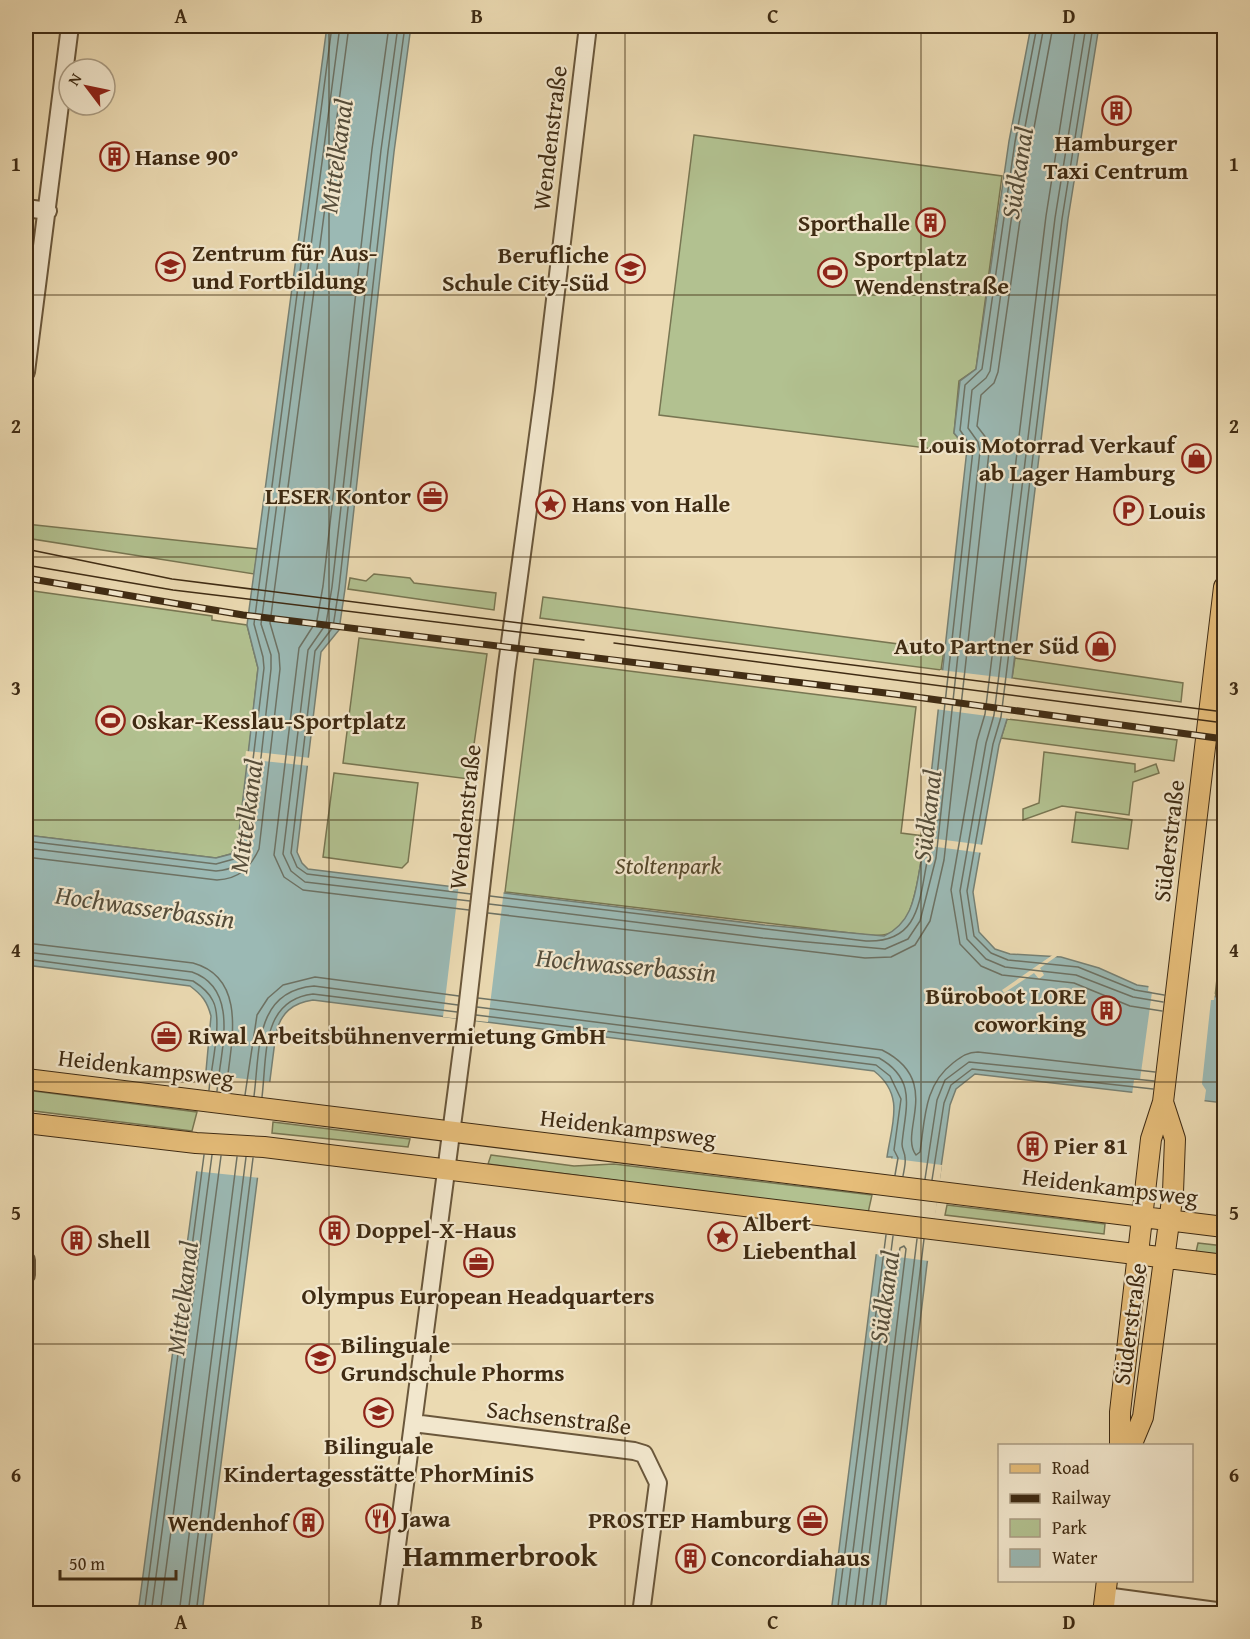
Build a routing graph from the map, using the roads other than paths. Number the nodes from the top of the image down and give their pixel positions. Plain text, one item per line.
1 (70, 26) edge
2 (588, 26) edge
3 (26, 208) edge
4 (48, 211) junction
5 (26, 372) edge
6 (1224, 587) edge
7 (26, 1079) edge
8 (1163, 1102) junction
9 (26, 1123) edge
10 (450, 1131) junction
11 (446, 1169) junction
12 (1143, 1217) junction
13 (1170, 1220) junction
14 (1224, 1227) edge
15 (1139, 1255) junction
16 (1164, 1258) junction
17 (26, 1260) edge
18 (1224, 1265) edge
19 (26, 1275) edge
20 (413, 1423) junction
21 (1120, 1444) edge
22 (1132, 1444) edge
23 (1105, 1597) edge
24 (1224, 1612) edge
25 (388, 1614) edge
26 (641, 1614) edge

1 - 4 street
2 - 10 street, Wendenstraße
3 - 4 street
4 - 5 street
6 - 8 main road, Süderstraße
7 - 10 main road, Heidenkampsweg
8 - 12 main road, Süderstraße
8 - 13 main road, Süderstraße
9 - 11 main road
10 - 11 street, Wendenstraße
10 - 12 main road, Heidenkampsweg
11 - 15 main road
11 - 20 street, Wendenstraße
12 - 13 main road, Heidenkampsweg
12 - 15 main road, Süderstraße
13 - 14 main road, Heidenkampsweg
13 - 16 main road, Süderstraße
15 - 16 main road
15 - 21 main road, Süderstraße
16 - 18 main road
16 - 22 main road, Süderstraße
17 - 19 street
20 - 25 street, Wendenstraße
20 - 26 street, Sachsenstraße
23 - 24 street

